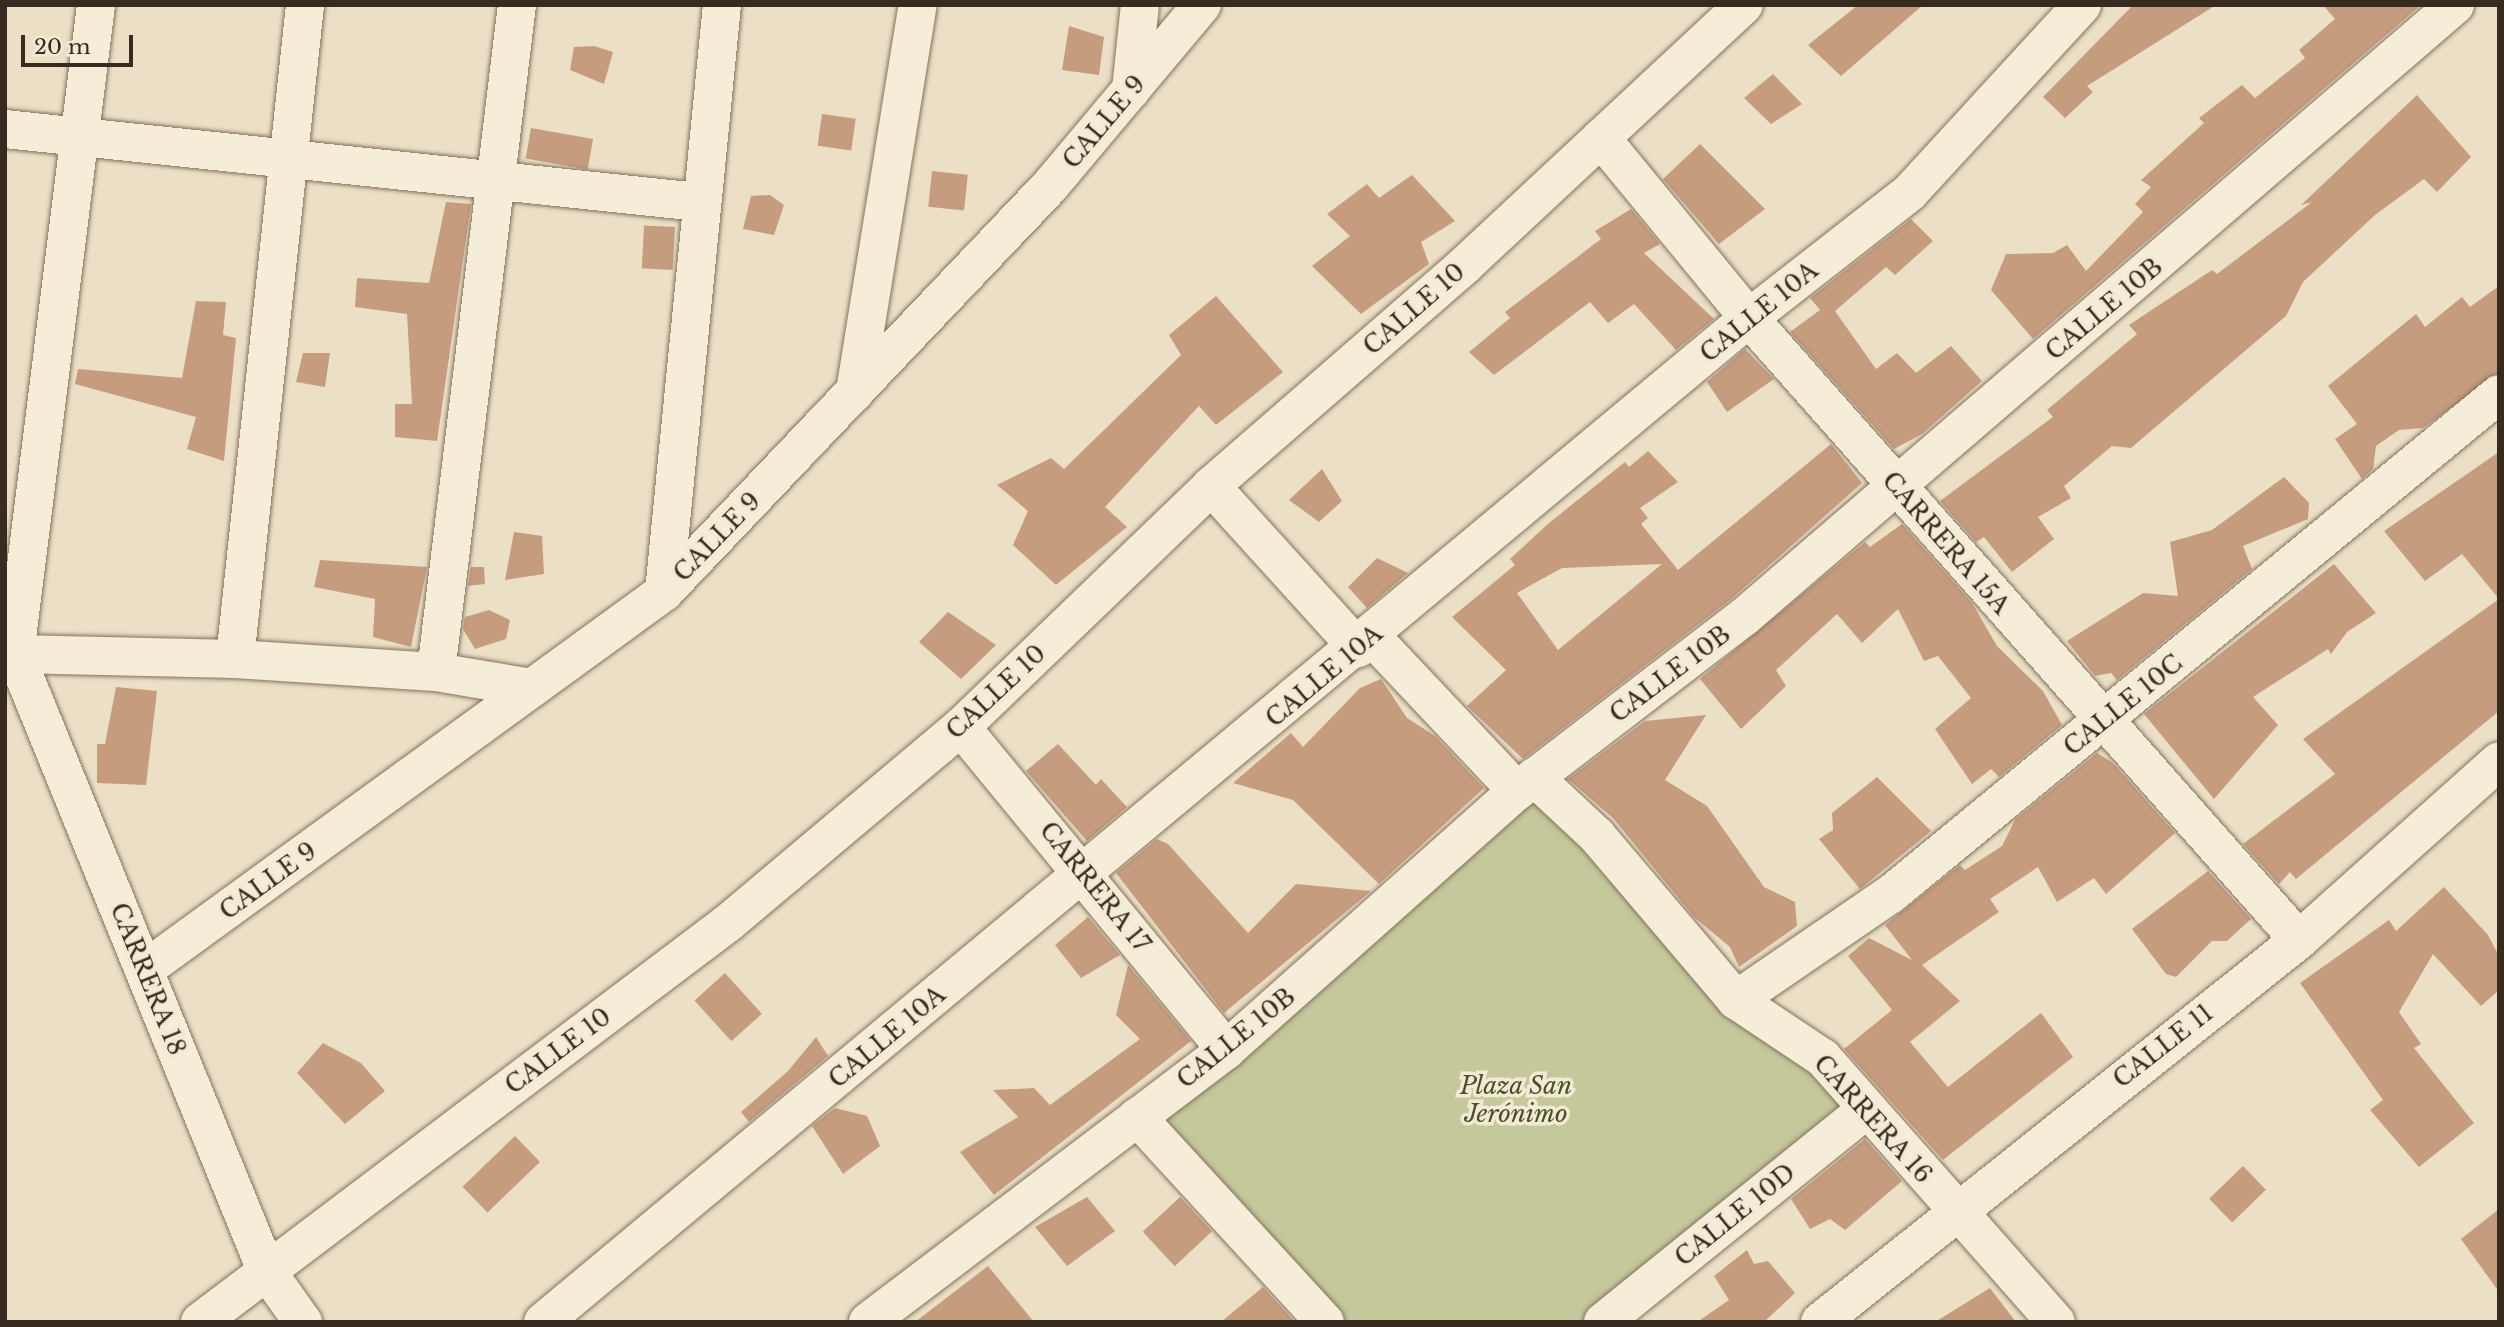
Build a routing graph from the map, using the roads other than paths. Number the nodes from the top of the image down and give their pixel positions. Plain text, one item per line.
1 (96, 5) edge
2 (305, 5) edge
3 (517, 5) edge
4 (722, 5) edge
5 (918, 5) edge
6 (1140, 5) edge
7 (1202, 5) edge
8 (1744, 5) edge
9 (2082, 5) edge
10 (2455, 5) edge
11 (1131, 90) junction
12 (5, 129) edge
13 (1601, 138) junction
14 (79, 141) junction
15 (289, 156) junction
16 (498, 177) junction
17 (698, 202) junction
18 (1749, 318) junction
19 (855, 392) junction
20 (2499, 394) edge
21 (1211, 486) junction
22 (1896, 487) junction
23 (664, 592) junction
24 (10, 642) edge
25 (1365, 642) junction
26 (235, 659) junction
27 (436, 672) junction
28 (532, 688) junction
29 (2103, 722) junction
30 (961, 727) junction
31 (2499, 761) edge
32 (1526, 784) junction
33 (1086, 873) junction
34 (2299, 940) junction
35 (144, 970) junction
36 (1736, 1000) junction
37 (1226, 1050) junction
38 (1867, 1109) junction
39 (1137, 1117) junction
40 (1954, 1210) junction
41 (267, 1270) junction
42 (1321, 1321) edge
43 (200, 1322) edge
44 (303, 1322) edge
45 (543, 1322) edge
46 (868, 1322) edge
47 (1603, 1322) edge
48 (1820, 1322) edge
49 (2056, 1322) edge

1 - 14 street
2 - 15 street
3 - 16 street
4 - 17 street
5 - 19 street
6 - 11 street
7 - 11 street, CALLE 9
8 - 13 street, CALLE 10
9 - 18 street, CALLE 10A
10 - 22 street, CALLE 10B
11 - 19 street, CALLE 9
12 - 14 street
13 - 18 street, CARRERA 15A
13 - 21 street, CALLE 10
14 - 15 street
14 - 24 street
15 - 16 street
15 - 26 street
16 - 17 street
16 - 27 street
17 - 23 street
18 - 22 street, CARRERA 15A
18 - 25 street, CALLE 10A
19 - 23 street, CALLE 9
20 - 29 street, CALLE 10C
21 - 25 street, CARRERA 16
21 - 30 street, CALLE 10
22 - 29 street, CARRERA 15A
22 - 32 street, CALLE 10B
23 - 28 street, CALLE 9
24 - 26 street
24 - 35 street, CARRERA 18
25 - 32 street, CARRERA 16
25 - 33 street, CALLE 10A
26 - 27 street
27 - 28 street
28 - 35 street, CALLE 9
29 - 34 street, CARRERA 15A
29 - 36 street, CALLE 10C
30 - 33 street, CARRERA 17
30 - 41 street, CALLE 10
31 - 34 street, CALLE 11
32 - 36 street, CARRERA 16
32 - 37 street, CALLE 10B
33 - 37 street, CARRERA 17
33 - 45 street, CALLE 10A
34 - 40 street, CALLE 11
35 - 41 street, CARRERA 18
36 - 38 street, CARRERA 16
37 - 39 street, CALLE 10B
38 - 40 street, CARRERA 16
38 - 47 street, CALLE 10D
39 - 42 street
39 - 46 street, CALLE 10B
40 - 48 street, CALLE 11
40 - 49 street, CARRERA 16
41 - 43 street, CALLE 10
41 - 44 street, CARRERA 18

